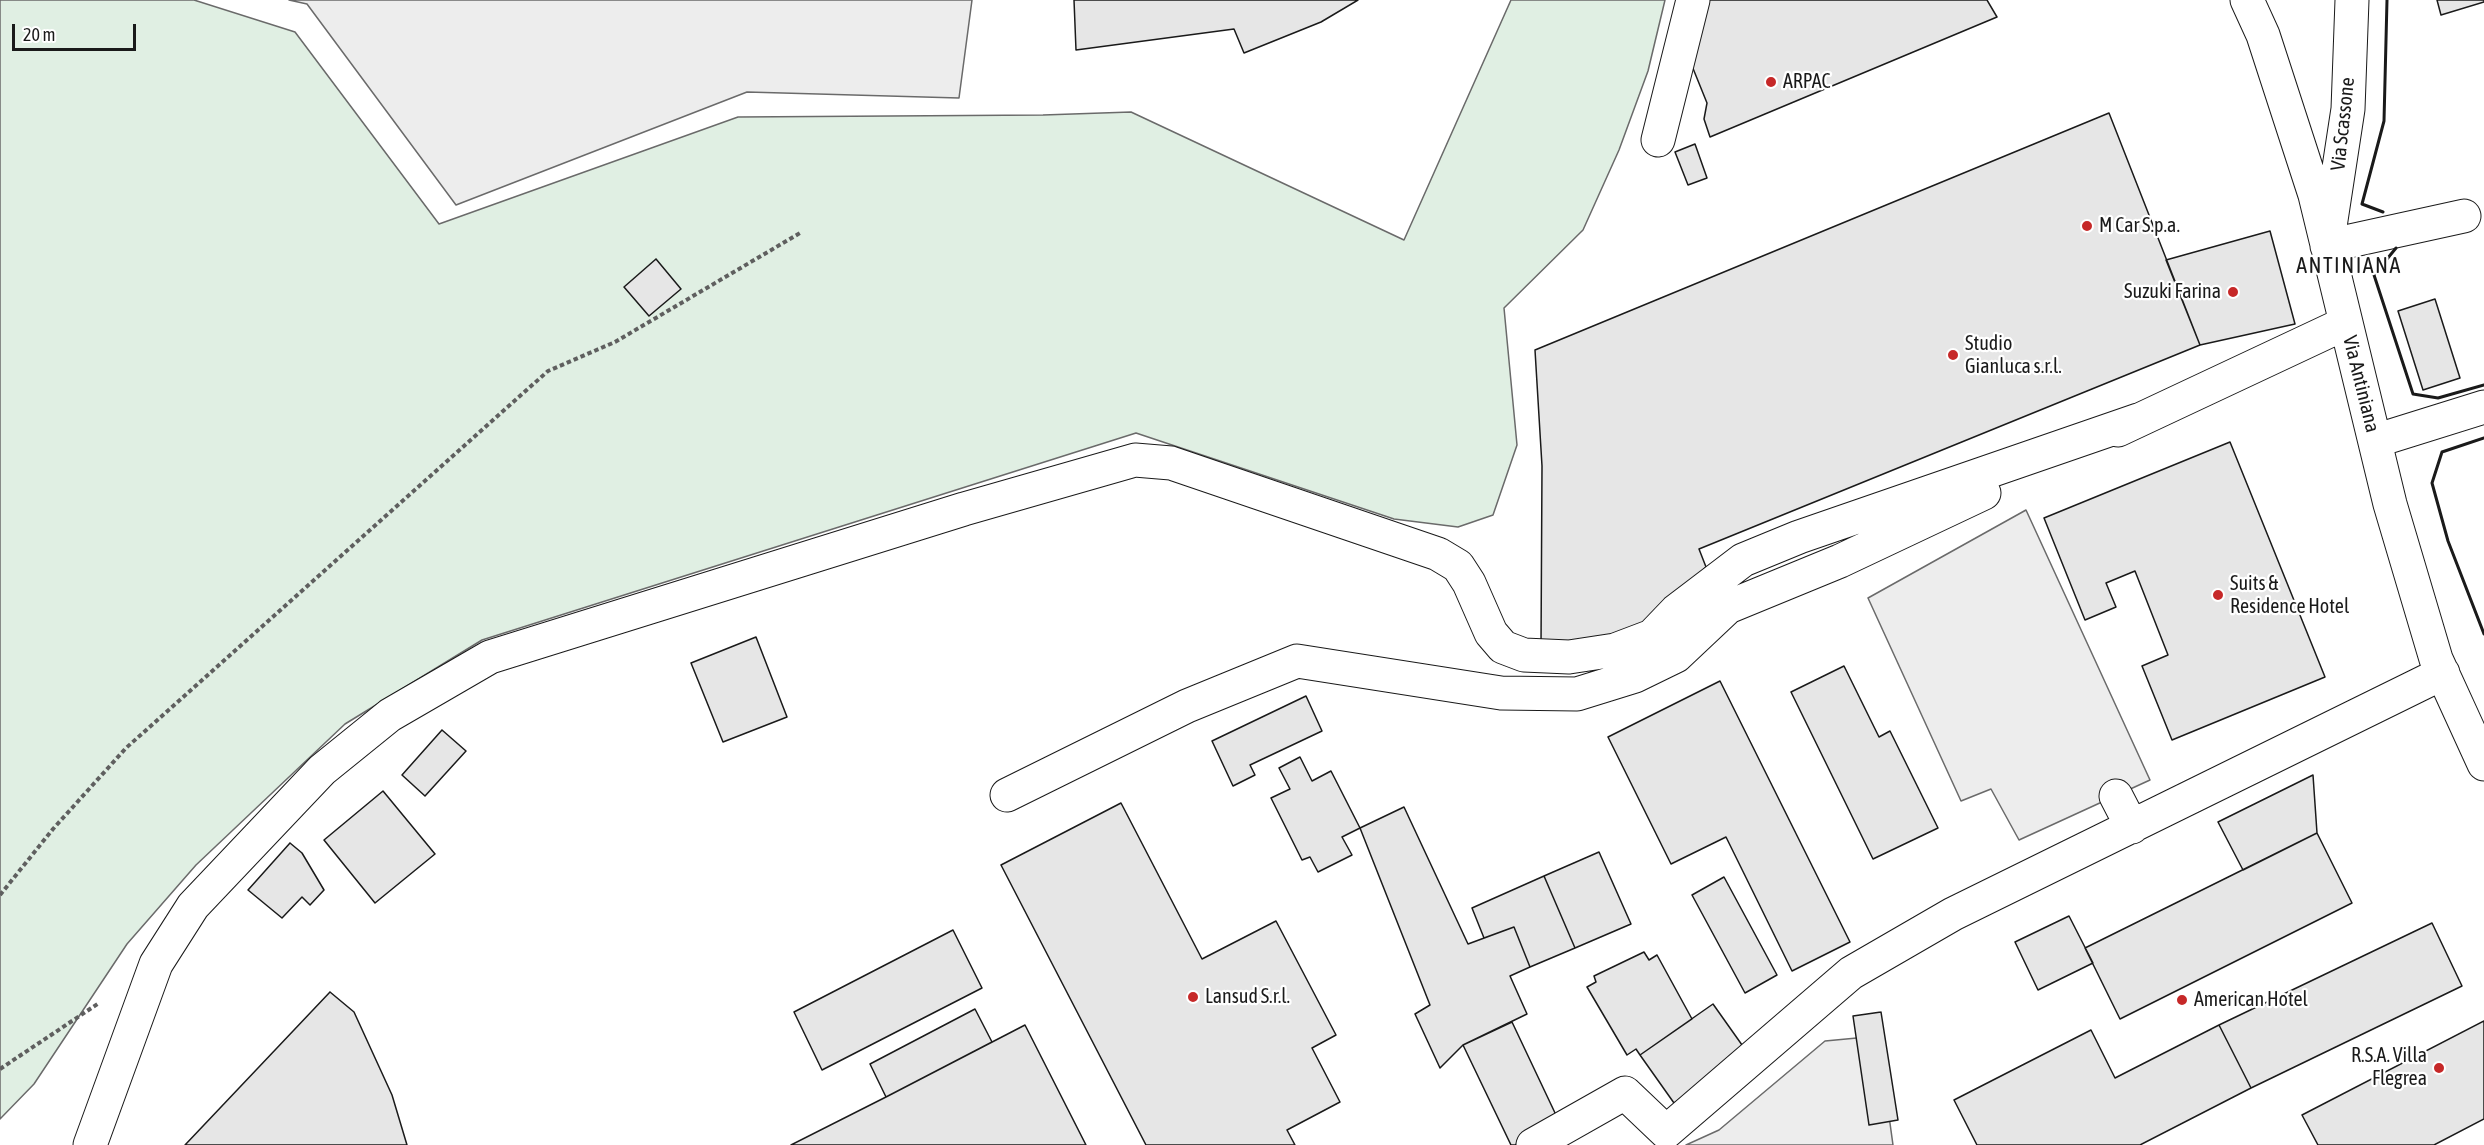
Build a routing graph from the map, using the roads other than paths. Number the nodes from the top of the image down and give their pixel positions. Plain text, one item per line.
1 (1694, 0) edge
2 (2247, 0) edge
3 (2352, 0) edge
4 (1658, 140) dead end
5 (2464, 216) dead end
6 (2327, 246) junction
7 (2346, 323) junction
8 (2484, 407) edge
9 (2138, 420) junction
10 (2375, 441) junction
11 (2443, 674) junction
12 (2484, 764) edge
13 (1007, 795) dead end
14 (2116, 796) dead end
15 (2132, 827) junction
16 (90, 1145) edge
17 (1533, 1145) edge

1 - 4 street
2 - 6 street, Via Antiniana
3 - 6 street, Via Scassone
5 - 6 street
6 - 7 street, Via Antiniana
7 - 9 street
7 - 10 street, Via Antiniana
8 - 10 street
9 - 13 street
9 - 16 street
10 - 11 street, Via Antiniana
11 - 12 street, Via Antiniana
11 - 15 street
14 - 15 street
15 - 17 street

